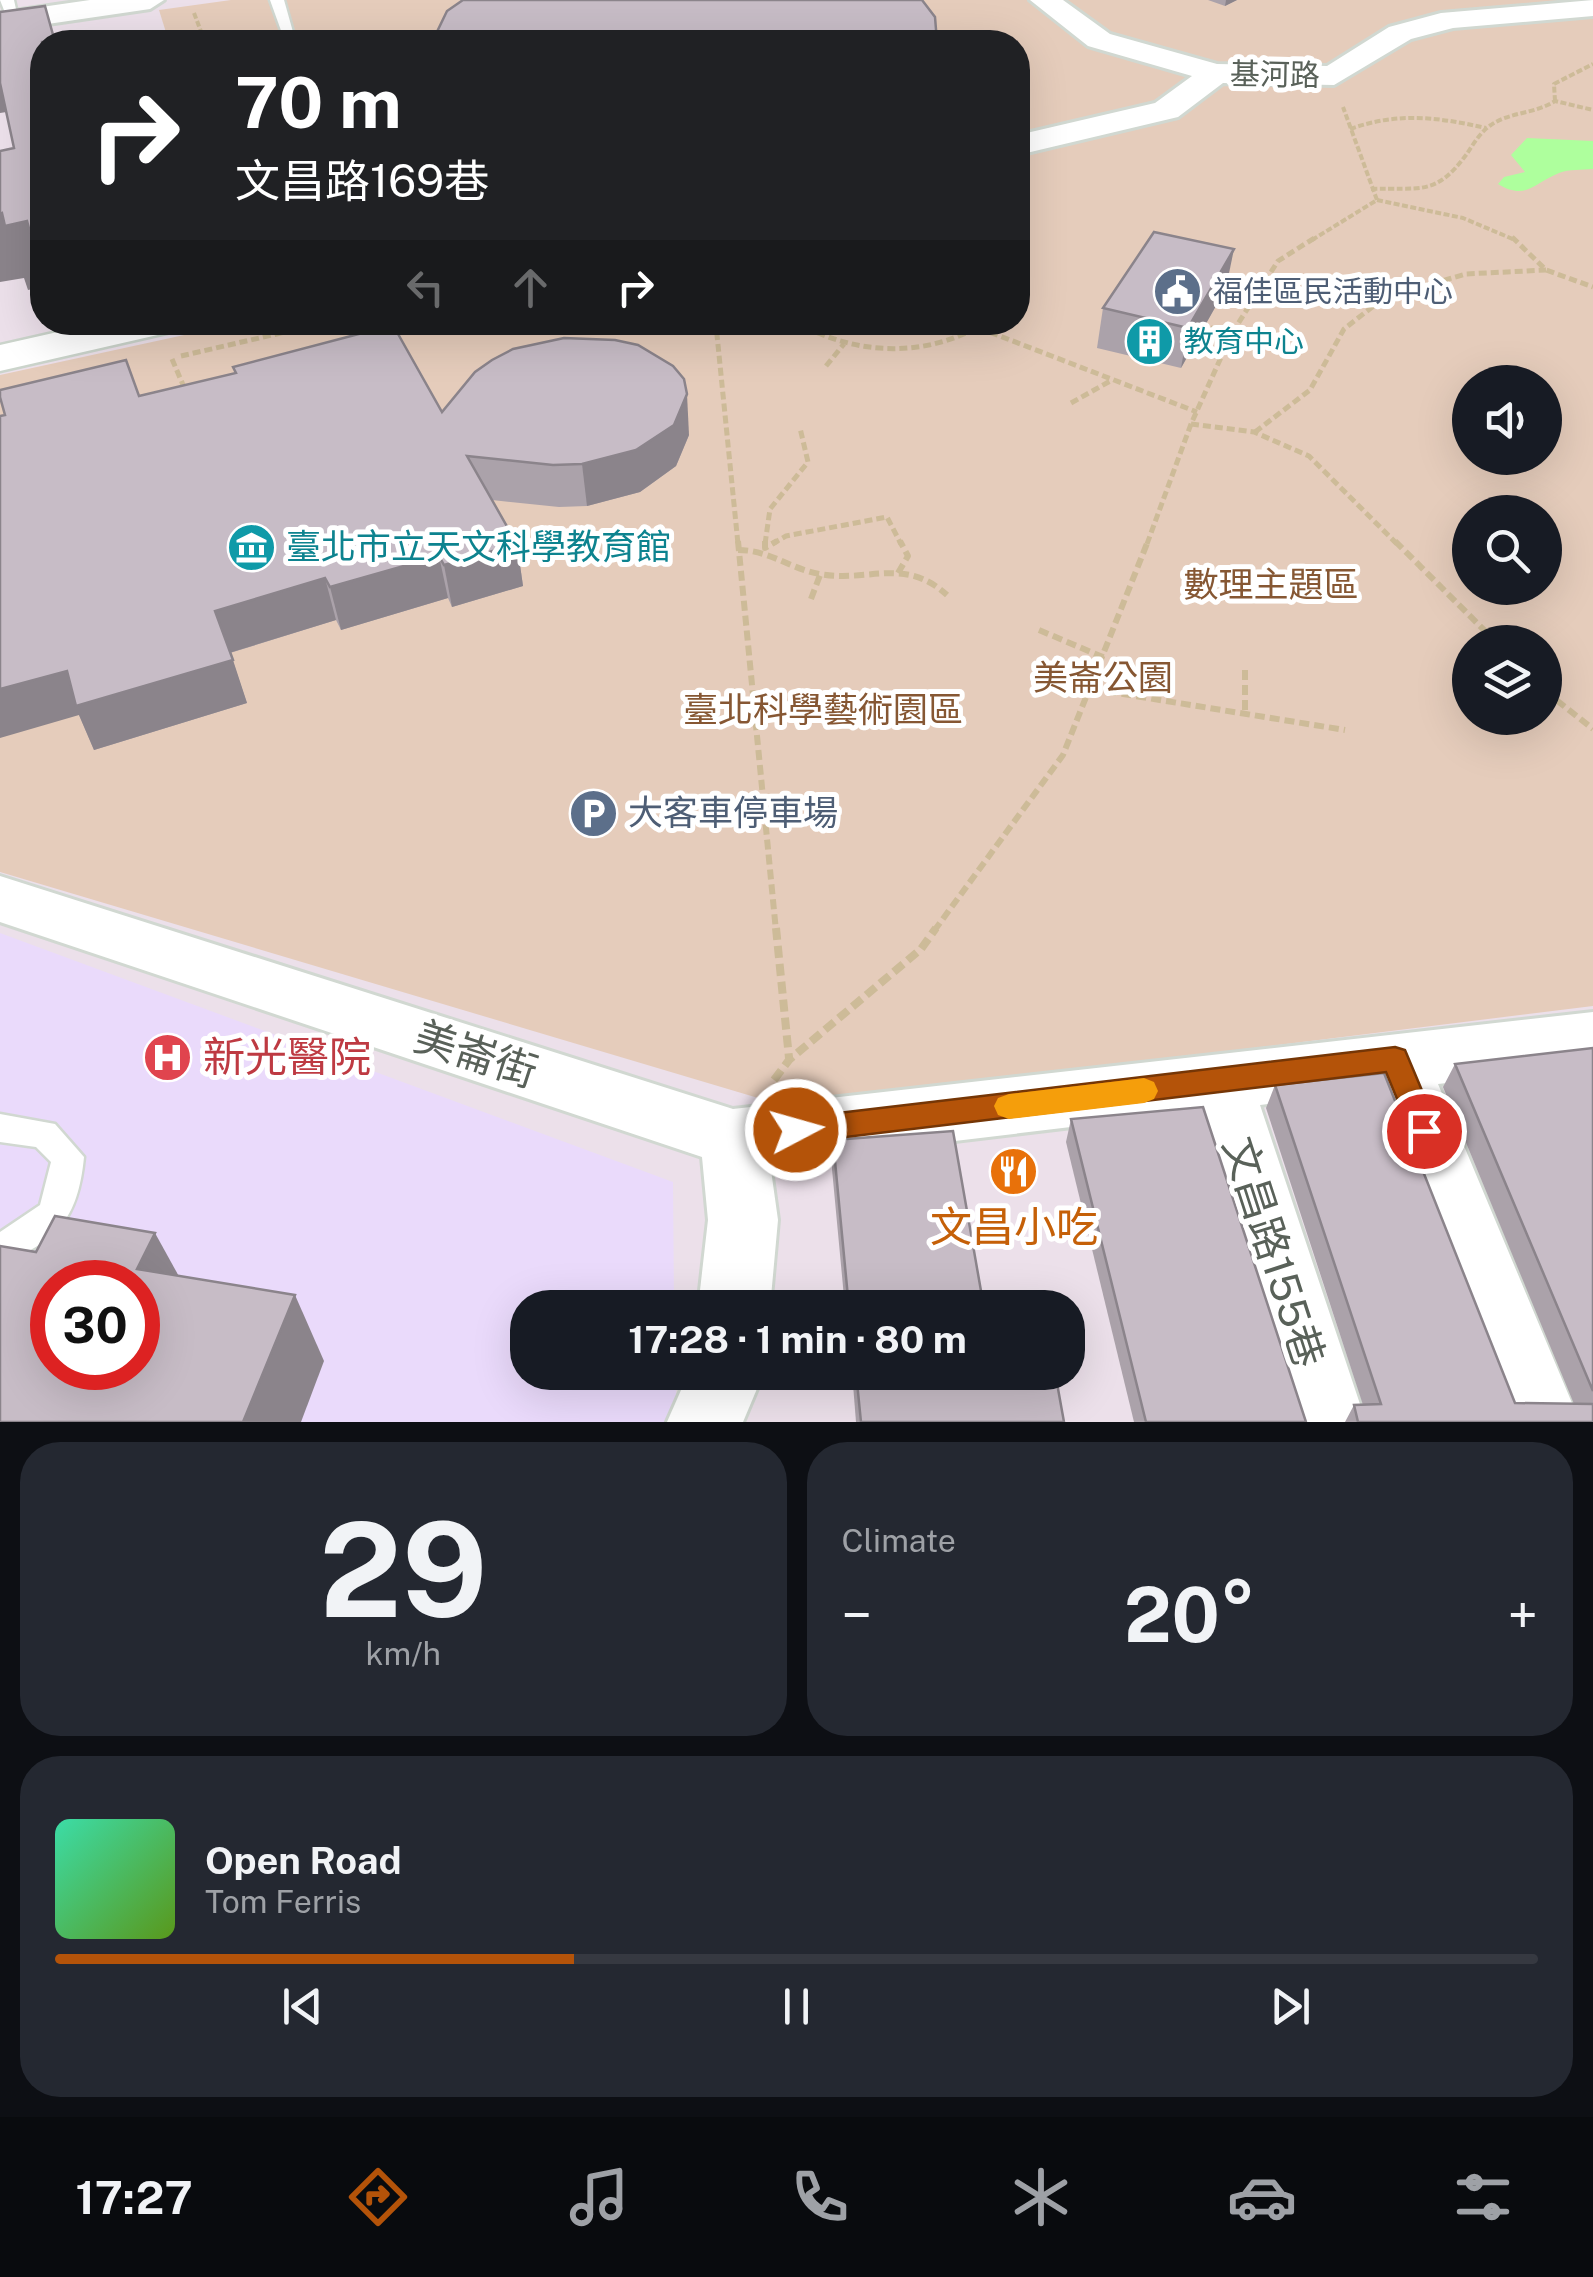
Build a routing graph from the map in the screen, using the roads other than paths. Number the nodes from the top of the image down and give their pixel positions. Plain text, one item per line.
1 (278, 0) edge
2 (1044, 0) edge
3 (1593, 7) edge
4 (137, 9) edge
5 (7, 14) edge
6 (288, 30) edge
7 (1216, 73) junction
8 (1030, 142) edge
9 (166, 341) edge
10 (0, 358) edge
11 (0, 899) edge
12 (1593, 1039) edge
13 (1395, 1059) junction
14 (1220, 1082) junction
15 (0, 1128) edge
16 (733, 1138) junction
17 (0, 1248) edge
18 (736, 1290) edge
19 (1328, 1422) edge
20 (1542, 1422) edge

1 - 6 lane
2 - 7 street
3 - 7 street, 基河路
4 - 5 street
7 - 8 street, 基河路
9 - 10 street
11 - 16 street, 美崙街
12 - 13 street
13 - 14 street
13 - 20 street
14 - 16 street
14 - 19 street, 文昌路155巷
15 - 17 lane
16 - 18 street

